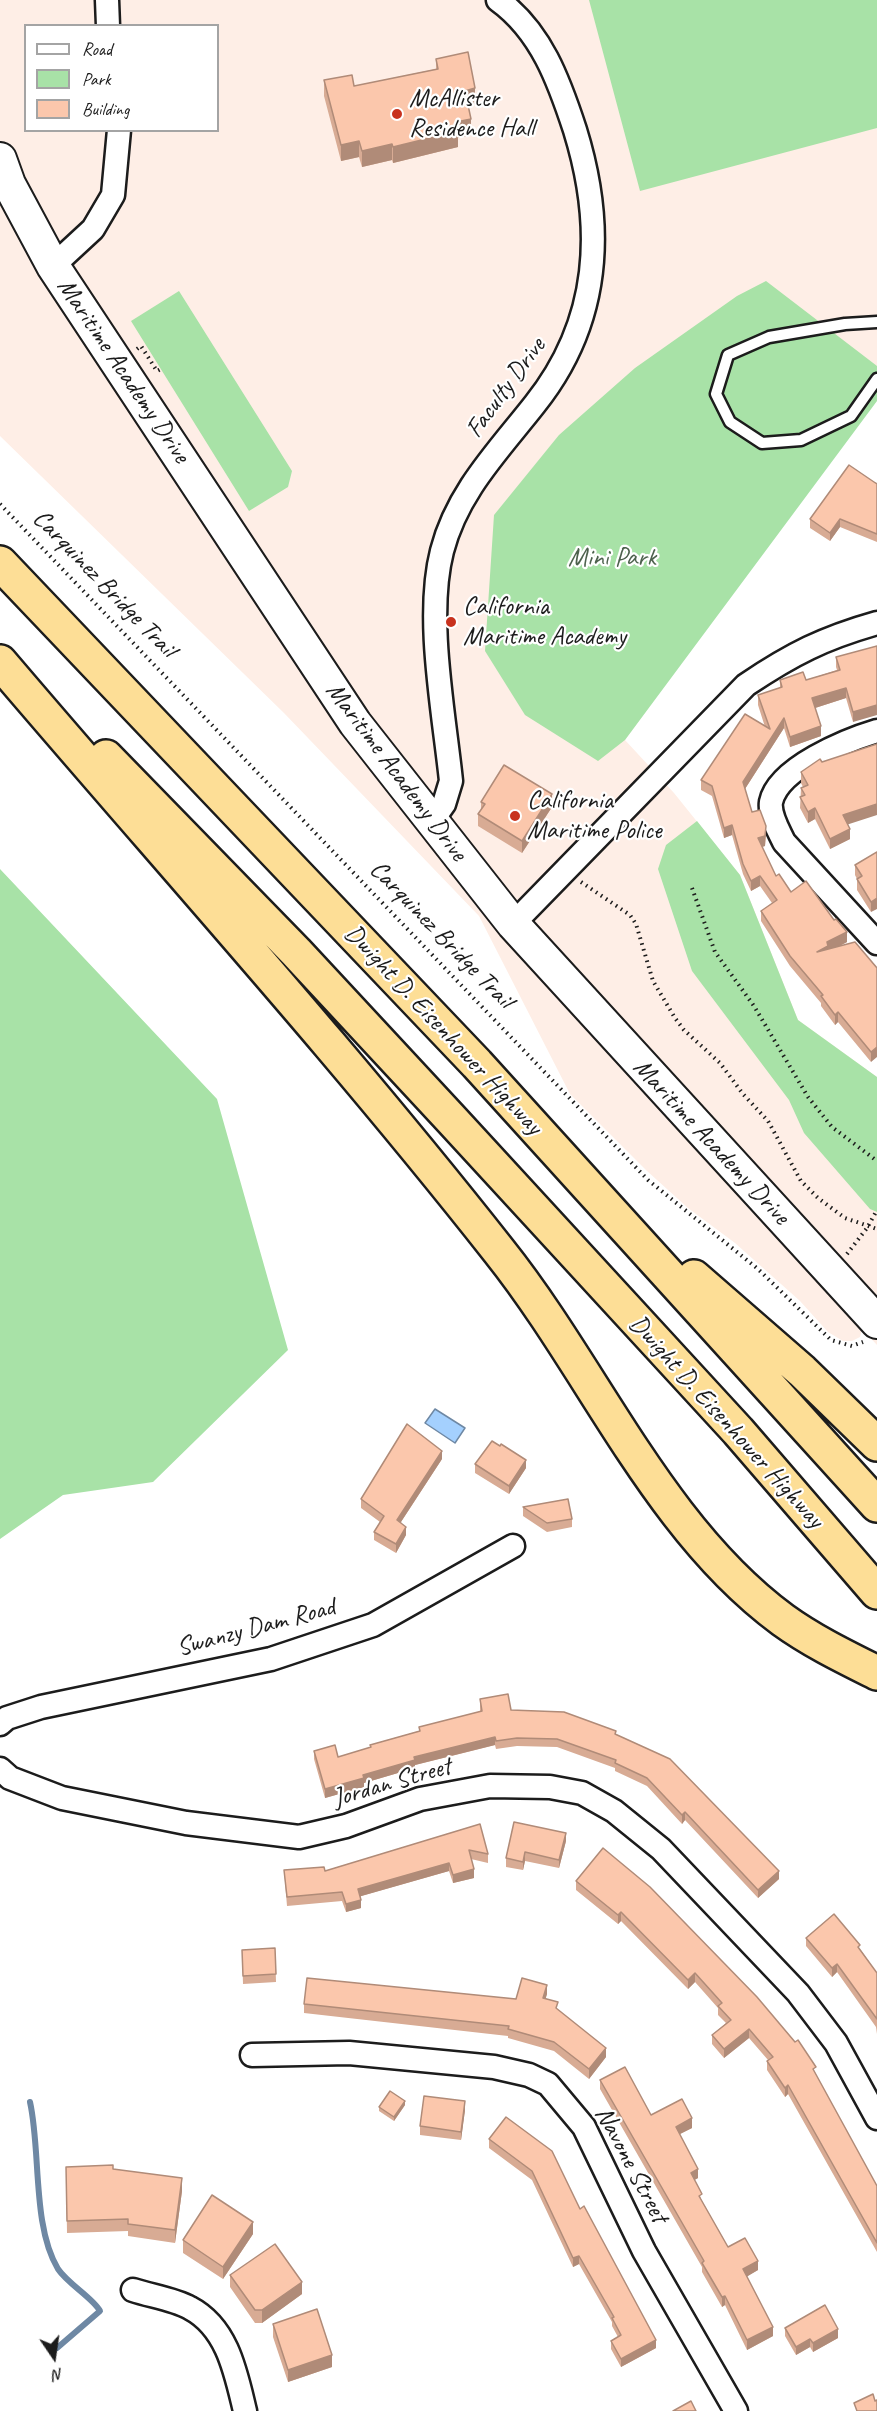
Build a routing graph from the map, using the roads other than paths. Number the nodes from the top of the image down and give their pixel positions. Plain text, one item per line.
1 (107, 0) edge
2 (498, 0) edge
3 (108, 24) edge
4 (119, 132) edge
5 (0, 159) edge
6 (53, 266) junction
7 (877, 322) edge
8 (877, 379) edge
9 (0, 562) edge
10 (877, 623) edge
11 (0, 657) edge
12 (0, 662) edge
13 (877, 732) edge
14 (432, 821) junction
15 (513, 924) junction
16 (877, 943) edge
17 (577, 1176) junction
18 (871, 1318) edge
19 (877, 1444) edge
20 (877, 1505) edge
21 (513, 1546) dead end
22 (877, 1592) edge
23 (877, 1673) edge
24 (0, 1724) edge
25 (0, 1768) edge
26 (252, 2055) dead end
27 (877, 2118) edge
28 (133, 2290) dead end
29 (245, 2411) edge
30 (736, 2411) edge

1 - 3 street
2 - 14 street, Faculty Drive
4 - 6 street
5 - 6 street, Maritime Academy Drive
6 - 14 street, Maritime Academy Drive
7 - 8 lane
9 - 17 highway, Dwight D. Eisenhower Highway
10 - 15 street
11 - 22 highway, Dwight D. Eisenhower Highway
12 - 23 highway
13 - 16 street
14 - 15 street, Maritime Academy Drive
15 - 18 street, Maritime Academy Drive
17 - 19 highway
17 - 20 highway, Dwight D. Eisenhower Highway
21 - 24 street, Swanzy Dam Road
25 - 27 street, Jordan Street
26 - 30 street, Navone Street
28 - 29 street

